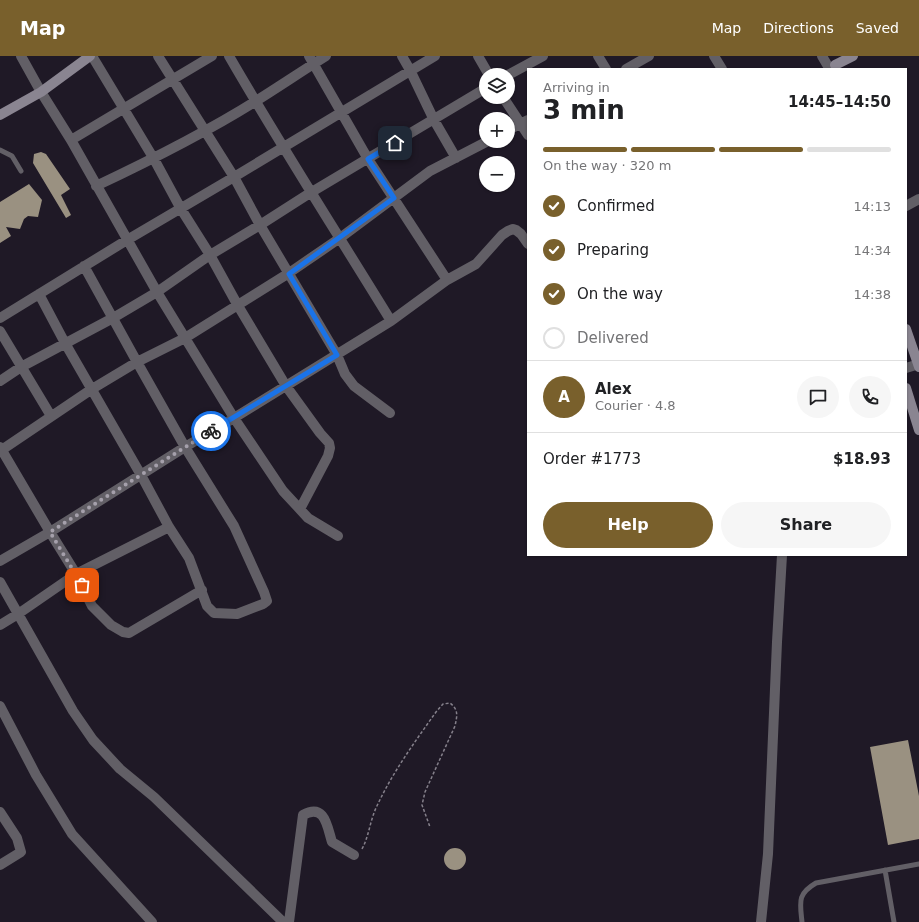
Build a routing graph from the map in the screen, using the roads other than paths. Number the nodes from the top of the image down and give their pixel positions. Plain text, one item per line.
1 (21, 56) edge
2 (91, 56) edge
3 (158, 56) edge
4 (212, 56) edge
5 (229, 56) edge
6 (326, 56) edge
7 (402, 56) edge
8 (435, 56) edge
9 (478, 56) edge
10 (543, 56) edge
11 (598, 56) edge
12 (649, 56) edge
13 (714, 56) edge
14 (822, 56) edge
15 (850, 57) edge
16 (311, 60) edge
17 (832, 66) edge
18 (485, 68) edge
19 (605, 68) edge
20 (628, 68) edge
21 (721, 68) edge
22 (850, 68) edge
23 (410, 70) junction
24 (515, 71) edge
25 (172, 80) junction
26 (41, 92) junction
27 (479, 92) edge
28 (255, 102) junction
29 (509, 104) edge
30 (125, 109) junction
31 (341, 112) junction
32 (0, 115) edge
33 (434, 120) junction
34 (524, 122) edge
35 (515, 126) edge
36 (204, 131) junction
37 (527, 132) edge
38 (71, 140) junction
39 (479, 146) edge
40 (284, 148) junction
41 (0, 150) edge
42 (456, 158) junction
43 (154, 159) junction
44 (368, 159) junction
45 (21, 171) dead end
46 (234, 177) junction
47 (96, 186) junction
48 (310, 193) junction
49 (394, 198) junction
50 (919, 199) edge
51 (907, 205) edge
52 (181, 209) junction
53 (260, 225) junction
54 (340, 238) junction
55 (127, 240) junction
56 (527, 243) edge
57 (210, 255) junction
58 (84, 266) junction
59 (289, 274) junction
60 (447, 280) junction
61 (157, 292) junction
62 (39, 294) junction
63 (237, 304) junction
64 (0, 318) edge
65 (113, 318) junction
66 (391, 321) junction
67 (0, 331) edge
68 (907, 332) edge
69 (185, 338) junction
70 (65, 343) junction
71 (337, 355) junction
72 (137, 362) junction
73 (919, 365) edge
74 (21, 367) junction
75 (907, 368) edge
76 (0, 381) edge
77 (286, 386) junction
78 (92, 389) junction
79 (907, 391) edge
80 (390, 413) dead end
81 (50, 416) junction
82 (234, 418) junction
83 (919, 430) edge
84 (185, 447) junction
85 (1, 449) edge
86 (141, 475) junction
87 (300, 509) junction
88 (168, 527) junction
89 (50, 532) junction
90 (338, 536) dead end
91 (782, 556) edge
92 (0, 561) edge
93 (76, 574) junction
94 (0, 582) edge
95 (202, 590) junction
96 (18, 614) junction
97 (0, 625) edge
98 (0, 706) edge
99 (0, 812) edge
100 (354, 855) road end
101 (919, 864) edge
102 (0, 865) edge
103 (886, 870) junction
104 (287, 921) edge
105 (152, 922) edge
106 (760, 922) edge
107 (802, 922) edge
108 (894, 922) edge

1 - 26 street
2 - 26 street
2 - 30 street
3 - 25 street
4 - 25 street
5 - 28 street
6 - 16 street
7 - 23 street
8 - 23 street
9 - 18 street
10 - 24 street
11 - 19 street
12 - 20 street
13 - 21 street
14 - 17 street
15 - 17 street
15 - 22 street
16 - 28 street
16 - 31 street
23 - 31 street
23 - 33 street
25 - 30 street
25 - 36 street
26 - 32 street
26 - 38 street
27 - 33 street
28 - 36 street
28 - 40 street
29 - 34 street
30 - 38 street
30 - 43 street
31 - 40 street
31 - 44 street
33 - 42 street
33 - 44 street
34 - 35 street
34 - 37 street
36 - 43 street
36 - 46 street
38 - 47 street
39 - 42 street
40 - 46 street
40 - 48 street
41 - 45 lane
42 - 49 street
43 - 47 street
43 - 52 street
44 - 48 street
44 - 49 street
46 - 52 street
46 - 53 street
47 - 55 street
48 - 53 street
48 - 54 street
49 - 54 street
49 - 60 street
50 - 51 street
52 - 55 street
52 - 57 street
53 - 57 street
53 - 59 street
54 - 59 street
54 - 66 street
55 - 58 street
55 - 61 street
56 - 60 street
57 - 61 street
57 - 63 street
58 - 62 street
58 - 65 street
59 - 63 street
59 - 71 street
60 - 66 street
61 - 65 street
61 - 69 street
62 - 64 street
62 - 70 street
63 - 69 street
63 - 77 street
65 - 70 street
65 - 72 street
66 - 71 street
67 - 74 street
68 - 73 street
69 - 72 street
69 - 82 street
70 - 74 street
70 - 78 street
71 - 77 street
71 - 80 street
72 - 78 street
72 - 84 street
73 - 75 street
74 - 76 street
74 - 81 street
77 - 82 street
77 - 87 street
78 - 81 street
78 - 86 street
79 - 83 street
81 - 85 street
82 - 84 street
82 - 87 street
84 - 86 street
84 - 95 street
85 - 89 street
86 - 88 street
86 - 89 street
87 - 90 street
88 - 93 street
88 - 95 street
89 - 92 street
89 - 93 street
91 - 106 street
93 - 95 street
93 - 96 street
94 - 96 street
96 - 97 street
96 - 104 street
98 - 105 street
99 - 102 street
100 - 104 street
101 - 103 lane
103 - 107 lane
103 - 108 lane

